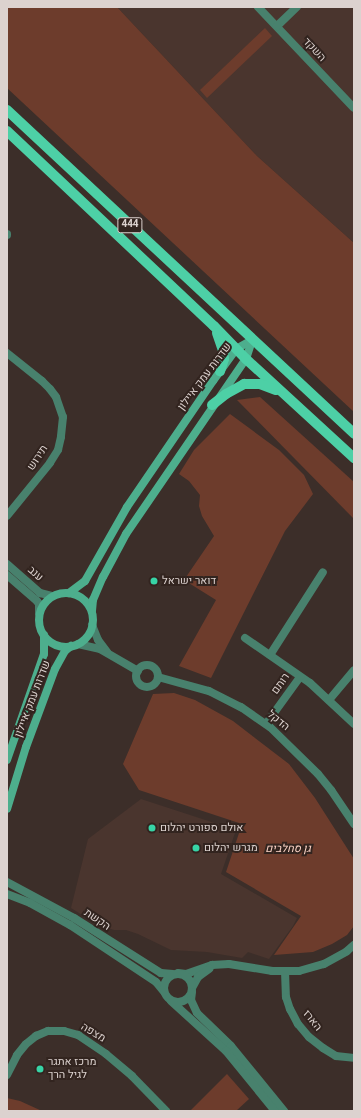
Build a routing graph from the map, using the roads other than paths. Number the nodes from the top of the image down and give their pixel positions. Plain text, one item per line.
1 (258, 7) edge
2 (297, 7) edge
3 (277, 26) junction
4 (354, 108) edge
5 (7, 110) edge
6 (7, 131) edge
7 (214, 326) junction
8 (252, 340) junction
9 (236, 349) junction
10 (7, 353) edge
11 (246, 359) junction
12 (220, 371) junction
13 (283, 393) junction
14 (212, 405) junction
15 (354, 434) edge
16 (354, 458) edge
17 (7, 516) edge
18 (7, 564) edge
19 (323, 572) dead end
20 (7, 575) edge
21 (69, 592) junction
22 (52, 596) junction
23 (92, 611) junction
24 (39, 613) junction
25 (92, 625) junction
26 (44, 635) junction
27 (245, 638) dead end
28 (74, 645) junction
29 (108, 653) junction
30 (270, 655) junction
31 (354, 670) edge
32 (138, 671) junction
33 (158, 677) junction
34 (300, 677) junction
35 (329, 700) junction
36 (266, 724) junction
37 (354, 724) edge
38 (14, 736) junction
39 (7, 741) edge
40 (7, 760) edge
41 (7, 809) edge
42 (354, 824) edge
43 (7, 882) edge
44 (7, 894) edge
45 (354, 945) edge
46 (215, 965) junction
47 (285, 971) junction
48 (175, 974) junction
49 (192, 990) junction
50 (164, 992) junction
51 (172, 1001) junction
52 (354, 1058) edge
53 (7, 1075) edge
54 (166, 1111) edge
55 (275, 1111) edge
56 (284, 1111) edge

1 - 3 street, השקד
2 - 3 street
3 - 4 street, השקד
5 - 8 main road, 444
6 - 7 main road, 444
7 - 9 main road, 444
7 - 12 main road
8 - 9 main road, שדרות עמק איילון
8 - 11 main road, שדרות עמק איילון
8 - 15 main road, 444
9 - 11 main road, 444
9 - 12 main road, שדרות עמק איילון
10 - 17 street, תירוש
11 - 13 main road, 444
11 - 14 main road, שדרות עמק איילון
12 - 21 main road, שדרות עמק איילון
13 - 14 main road
13 - 16 main road, 444
14 - 23 main road, שדרות עמק איילון
18 - 22 street, ענב
19 - 30 street
20 - 24 street, ענב
21 - 22 main road
21 - 23 main road
22 - 24 main road
23 - 25 main road
24 - 26 main road
25 - 28 main road
25 - 29 street
26 - 28 main road
26 - 38 main road, שדרות עמק איילון
27 - 30 street
28 - 29 street
28 - 41 main road, שדרות עמק איילון
29 - 32 street
30 - 34 street
31 - 35 street
32 - 33 street
32 - 33 street
33 - 36 street, הדקל
34 - 35 street
34 - 36 street, רותם
35 - 37 street
36 - 42 street, הדקל
38 - 39 main road
38 - 40 main road, שדרות עמק איילון
43 - 48 street, הקשת
44 - 50 street, הקשת
45 - 47 street
46 - 47 street
46 - 48 street
46 - 49 street
47 - 52 street, הארז
48 - 49 street
48 - 50 street
49 - 51 street
49 - 56 street
50 - 51 street
51 - 55 street
53 - 54 street, מצפה

